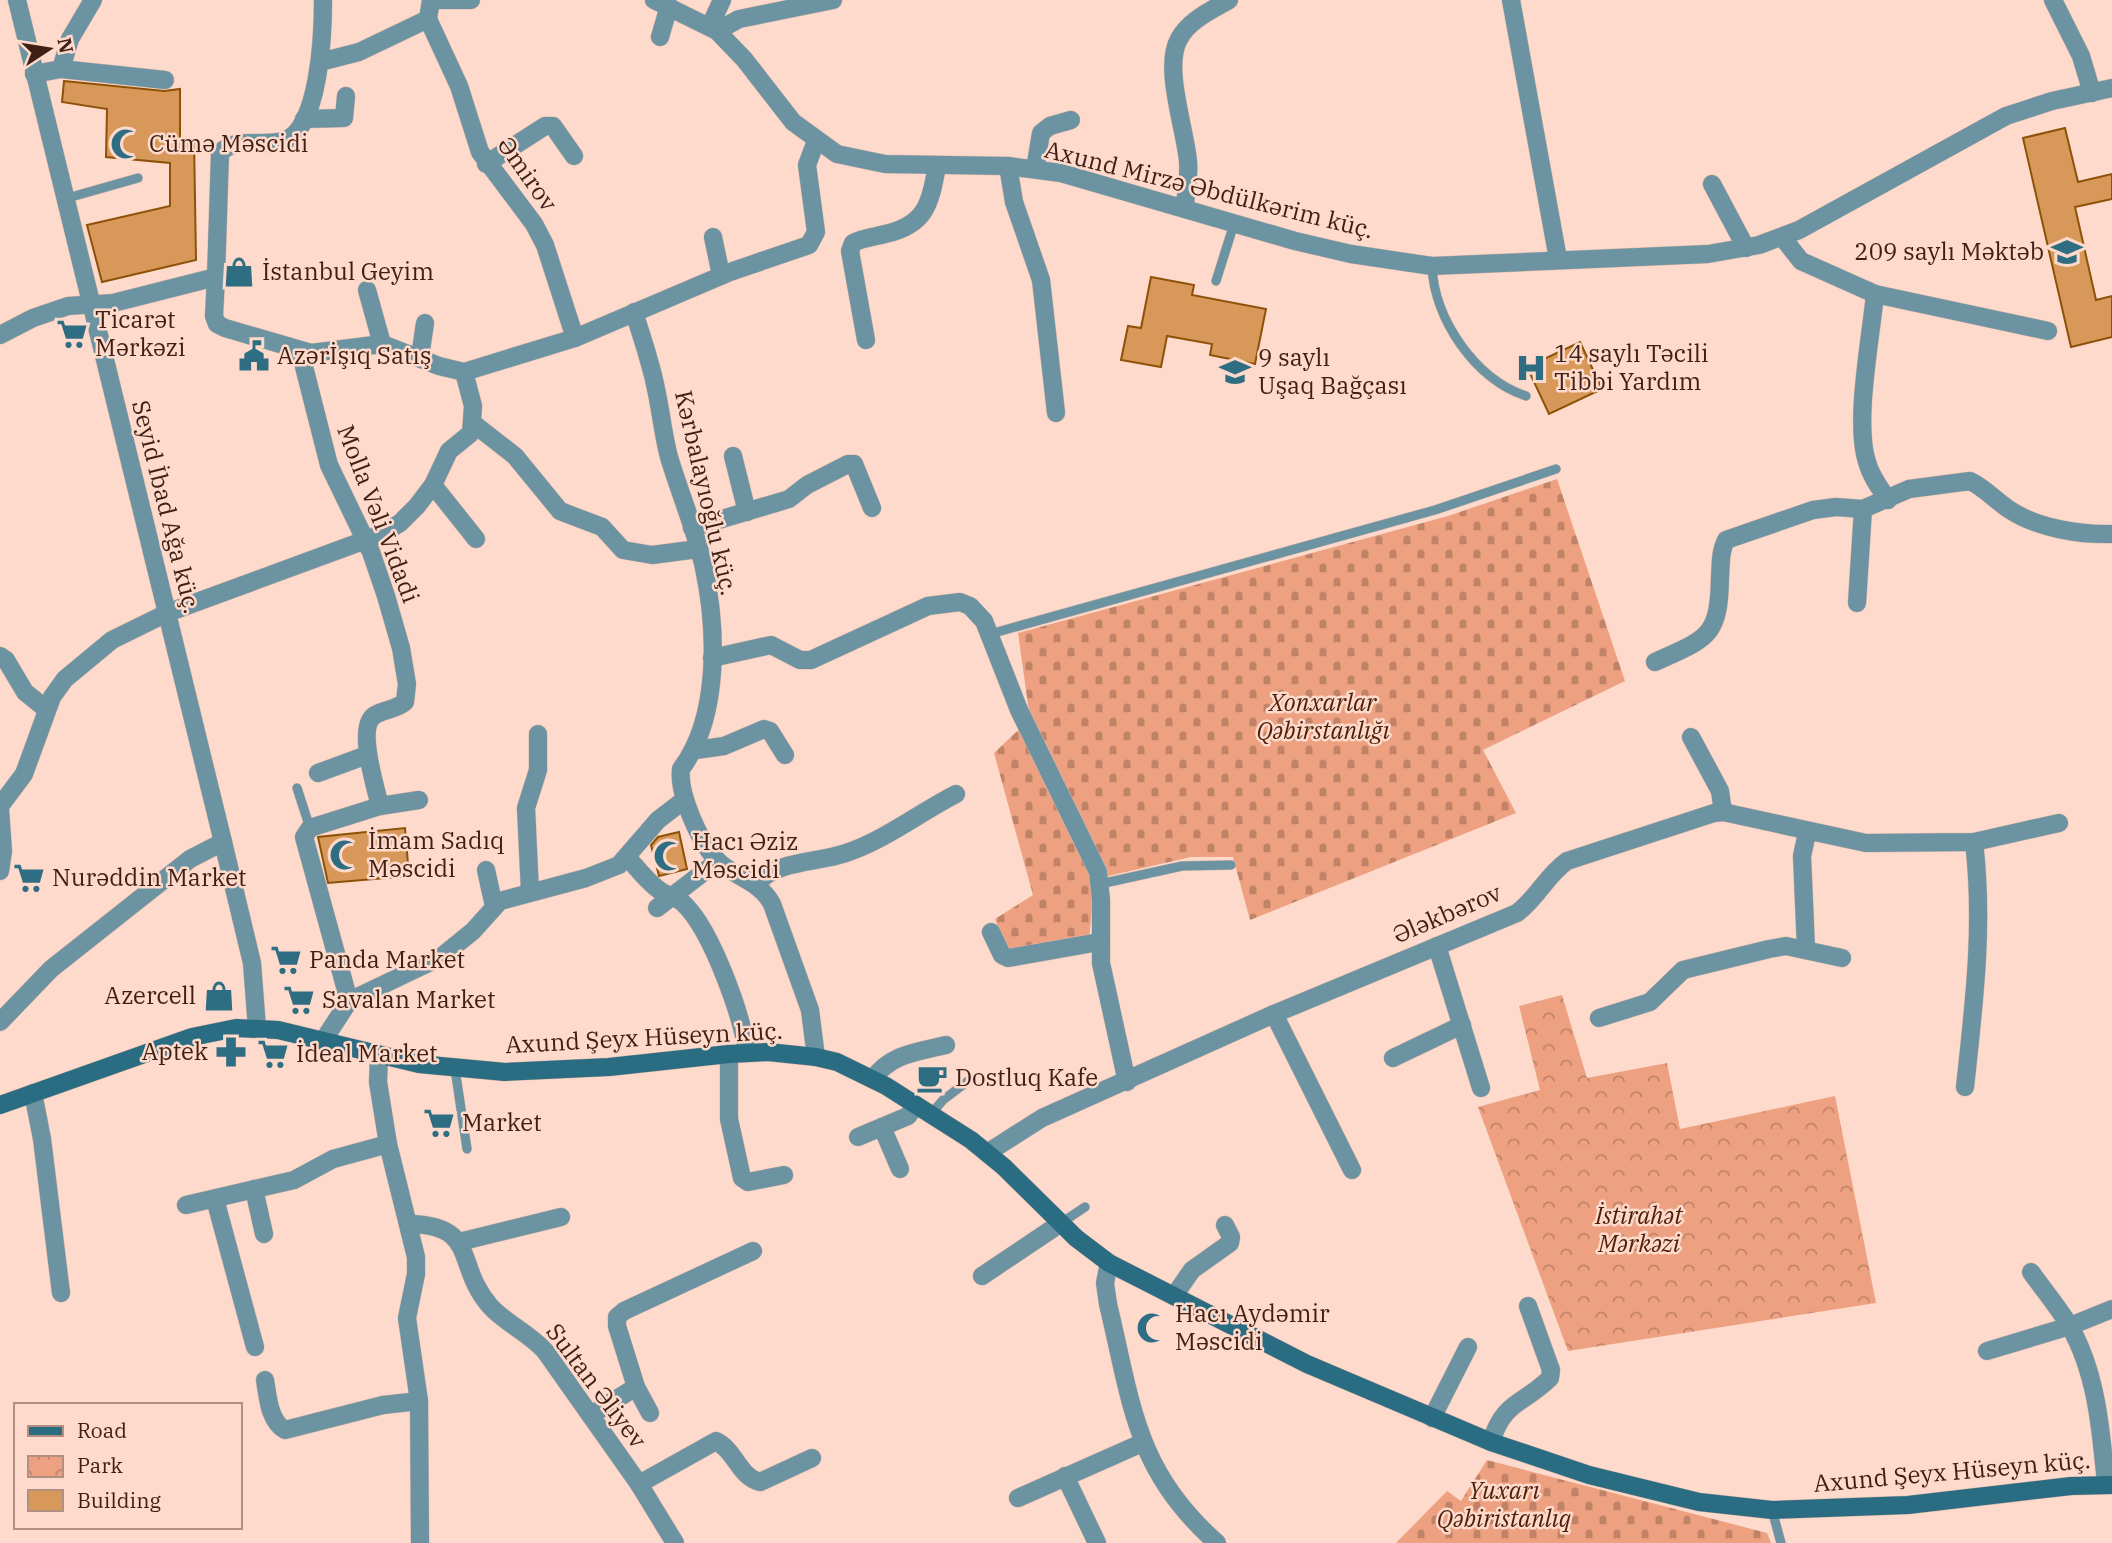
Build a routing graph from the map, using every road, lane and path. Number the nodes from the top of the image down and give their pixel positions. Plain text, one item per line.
1 (17, 0) edge
2 (93, 0) edge
3 (323, 0) edge
4 (433, 0) edge
5 (471, 0) edge
6 (722, 0) edge
7 (832, 0) edge
8 (1229, 0) edge
9 (1511, 0) edge
10 (2053, 0) edge
11 (662, 3) edge
12 (1200, 7) edge
13 (428, 19) junction
14 (714, 29) junction
15 (660, 37) dead end
16 (320, 62) junction
17 (61, 69) junction
18 (34, 74) junction
19 (165, 80) dead end
20 (2112, 88) edge
21 (2091, 93) junction
22 (346, 96) dead end
23 (304, 119) junction
24 (1071, 120) dead end
25 (816, 141) junction
26 (573, 156) dead end
27 (486, 164) junction
28 (937, 166) junction
29 (1008, 166) junction
30 (1035, 169) junction
31 (138, 178) dead end
32 (1712, 184) dead end
33 (64, 199) junction
34 (1184, 208) junction
35 (1234, 224) junction
36 (713, 237) dead end
37 (1783, 238) junction
38 (1746, 248) junction
39 (1558, 259) junction
40 (1432, 266) junction
41 (721, 275) junction
42 (216, 277) junction
43 (1216, 281) dead end
44 (367, 289) dead end
45 (1875, 294) junction
46 (91, 305) junction
47 (634, 312) junction
48 (425, 323) dead end
49 (2048, 331) dead end
50 (0, 335) edge
51 (575, 338) junction
52 (866, 340) dead end
53 (382, 344) junction
54 (300, 351) junction
55 (420, 357) junction
56 (464, 372) junction
57 (1525, 396) dead end
58 (1056, 412) dead end
59 (474, 424) junction
60 (733, 456) dead end
61 (1556, 469) dead end
62 (433, 485) junction
63 (1888, 500) junction
64 (872, 508) dead end
65 (1863, 509) junction
66 (747, 512) junction
67 (692, 528) junction
68 (2112, 534) edge
69 (476, 539) dead end
70 (364, 542) junction
71 (698, 549) junction
72 (1857, 603) dead end
73 (167, 613) junction
74 (990, 634) junction
75 (0, 656) edge
76 (712, 658) junction
77 (1656, 662) dead end
78 (46, 709) junction
79 (538, 734) dead end
80 (1691, 737) dead end
81 (696, 750) junction
82 (367, 755) junction
83 (785, 755) dead end
84 (318, 773) dead end
85 (297, 788) dead end
86 (956, 794) dead end
87 (419, 800) dead end
88 (684, 800) junction
89 (380, 806) junction
90 (0, 808) edge
91 (1723, 812) junction
92 (2059, 823) dead end
93 (310, 828) junction
94 (1807, 833) junction
95 (223, 842) junction
96 (1974, 842) junction
97 (628, 858) junction
98 (718, 862) junction
99 (1231, 865) dead end
100 (486, 870) dead end
101 (0, 871) edge
102 (756, 884) junction
103 (1100, 884) junction
104 (530, 892) junction
105 (673, 896) junction
106 (494, 906) junction
107 (657, 908) dead end
108 (991, 932) dead end
109 (1099, 942) junction
110 (1437, 946) junction
111 (1806, 949) junction
112 (1842, 958) dead end
113 (349, 1001) junction
114 (1274, 1014) junction
115 (1599, 1018) dead end
116 (0, 1022) edge
117 (1462, 1025) junction
118 (257, 1028) junction
119 (323, 1041) junction
120 (946, 1045) dead end
121 (747, 1053) junction
122 (729, 1054) junction
123 (379, 1056) junction
124 (816, 1057) junction
125 (1393, 1058) dead end
126 (455, 1069) junction
127 (972, 1078) dead end
128 (873, 1079) junction
129 (1127, 1082) junction
130 (1965, 1087) dead end
131 (1481, 1088) dead end
132 (33, 1093) junction
133 (0, 1105) edge
134 (923, 1109) junction
135 (882, 1127) junction
136 (858, 1137) dead end
137 (388, 1144) junction
138 (467, 1149) dead end
139 (987, 1153) junction
140 (900, 1169) dead end
141 (1352, 1170) dead end
142 (783, 1175) dead end
143 (254, 1189) junction
144 (215, 1199) junction
145 (186, 1205) dead end
146 (1085, 1206) dead end
147 (561, 1217) dead end
148 (1061, 1223) junction
149 (409, 1224) junction
150 (1224, 1225) dead end
151 (264, 1234) dead end
152 (459, 1242) junction
153 (753, 1251) dead end
154 (1109, 1263) junction
155 (2031, 1272) dead end
156 (982, 1276) dead end
157 (61, 1293) dead end
158 (1174, 1296) junction
159 (1528, 1306) dead end
160 (2112, 1310) edge
161 (2070, 1326) junction
162 (255, 1347) dead end
163 (1468, 1347) dead end
164 (1987, 1351) dead end
165 (265, 1380) dead end
166 (636, 1387) junction
167 (419, 1401) junction
168 (650, 1413) dead end
169 (591, 1415) junction
170 (1432, 1418) junction
171 (1491, 1442) junction
172 (1142, 1443) junction
173 (812, 1458) dead end
174 (1065, 1476) junction
175 (639, 1484) junction
176 (2109, 1485) edge
177 (1018, 1498) dead end
178 (1772, 1510) junction
179 (420, 1543) edge
180 (675, 1543) edge
181 (1097, 1543) edge
182 (1217, 1543) edge
183 (1781, 1543) edge

1 - 18 street, Seyid İbad Ağa küç.
2 - 17 street
3 - 16 street
4 - 5 street
4 - 13 street
6 - 14 street
7 - 14 street
8 - 12 street
9 - 39 street
10 - 21 street
11 - 14 street, Axund Mirzə Əbdülkərim küç.
11 - 15 street
12 - 34 street
13 - 16 street
13 - 27 street, Əmirov
14 - 25 street, Axund Mirzə Əbdülkərim küç.
16 - 23 street
17 - 18 street
17 - 19 street
18 - 33 street, Seyid İbad Ağa küç.
20 - 21 street, Axund Mirzə Əbdülkərim küç.
21 - 37 street, Axund Mirzə Əbdülkərim küç.
22 - 23 street
23 - 42 street
24 - 30 street
25 - 28 street, Axund Mirzə Əbdülkərim küç.
25 - 41 street
26 - 27 street
27 - 51 street, Əmirov
28 - 29 street, Axund Mirzə Əbdülkərim küç.
28 - 52 street
29 - 30 street, Axund Mirzə Əbdülkərim küç.
29 - 58 street
30 - 34 street, Axund Mirzə Əbdülkərim küç.
31 - 33 lane
32 - 38 street
33 - 46 street, Seyid İbad Ağa küç.
34 - 35 street, Axund Mirzə Əbdülkərim küç.
35 - 40 street, Axund Mirzə Əbdülkərim küç.
35 - 43 lane
36 - 41 street
37 - 38 street, Axund Mirzə Əbdülkərim küç.
37 - 45 street
38 - 39 street, Axund Mirzə Əbdülkərim küç.
39 - 40 street, Axund Mirzə Əbdülkərim küç.
40 - 57 lane
41 - 47 street
42 - 46 street
42 - 54 street
44 - 53 street
45 - 49 street
45 - 63 street
46 - 50 street
46 - 73 street, Seyid İbad Ağa küç.
47 - 51 street
47 - 67 street, Kərbalayıoğlu küç.
48 - 55 street
51 - 56 street
53 - 54 street
53 - 55 street
54 - 70 street, Molla Vəli Vidadi
55 - 56 street
56 - 59 street
59 - 62 street
59 - 71 street
60 - 66 street
61 - 74 lane
62 - 69 street
62 - 70 street
63 - 65 street
63 - 68 street
64 - 66 street
65 - 72 street
65 - 77 street
66 - 67 street
67 - 71 street, Kərbalayıoğlu küç.
70 - 73 street
70 - 82 street, Molla Vəli Vidadi
71 - 76 street, Kərbalayıoğlu küç.
73 - 78 street
73 - 95 street, Seyid İbad Ağa küç.
74 - 76 street
74 - 103 street
75 - 78 street
76 - 81 street, Kərbalayıoğlu küç.
78 - 90 street
79 - 104 street
80 - 91 street
81 - 83 street
81 - 88 street, Kərbalayıoğlu küç.
82 - 84 street
82 - 89 street, Molla Vəli Vidadi
85 - 93 lane
86 - 102 street
87 - 89 street
88 - 97 street
88 - 98 street, Kərbalayıoğlu küç.
89 - 93 street
90 - 101 street
91 - 94 street
91 - 110 street, Ələkbərov
92 - 96 street
93 - 113 street
94 - 96 street
94 - 111 street
95 - 116 street
95 - 118 street, Seyid İbad Ağa küç.
96 - 130 street
97 - 104 street
97 - 105 street
98 - 102 street
98 - 105 street
99 - 103 lane
100 - 106 street
102 - 124 street
103 - 109 street
104 - 106 street
105 - 107 street
105 - 121 street
106 - 113 street
108 - 109 street
109 - 129 street
110 - 114 street, Ələkbərov
110 - 117 street
111 - 112 street
111 - 115 street
113 - 119 street
114 - 129 street, Ələkbərov
114 - 141 street
117 - 125 street
117 - 131 street
118 - 119 main road, Axund Şeyx Hüseyn küç.
118 - 132 main road, Axund Şeyx Hüseyn küç.
119 - 123 main road, Axund Şeyx Hüseyn küç.
120 - 128 street
121 - 122 main road, Axund Şeyx Hüseyn küç.
121 - 124 main road, Axund Şeyx Hüseyn küç.
122 - 126 main road, Axund Şeyx Hüseyn küç.
122 - 142 street
123 - 126 main road, Axund Şeyx Hüseyn küç.
123 - 137 street
124 - 128 main road, Axund Şeyx Hüseyn küç.
126 - 138 lane
127 - 134 lane
128 - 134 main road, Axund Şeyx Hüseyn küç.
129 - 139 street, Ələkbərov
132 - 133 main road, Axund Şeyx Hüseyn küç.
132 - 157 street
134 - 135 street
134 - 139 main road, Axund Şeyx Hüseyn küç.
135 - 136 street
135 - 140 street
137 - 143 street
137 - 149 street
139 - 148 main road, Axund Şeyx Hüseyn küç.
143 - 144 street
143 - 151 street
144 - 145 street
144 - 162 street
146 - 148 lane
147 - 152 street
148 - 154 main road, Axund Şeyx Hüseyn küç.
148 - 156 street
149 - 152 street
149 - 167 street
150 - 158 street
152 - 169 street, Sultan Əliyev
153 - 166 street
154 - 158 main road, Axund Şeyx Hüseyn küç.
154 - 172 street
155 - 161 street
158 - 170 main road, Axund Şeyx Hüseyn küç.
159 - 171 street
160 - 161 street
161 - 164 street
161 - 176 street
163 - 170 street
165 - 167 street
166 - 168 street
166 - 169 street
167 - 179 street
169 - 175 street, Sultan Əliyev
170 - 171 main road, Axund Şeyx Hüseyn küç.
171 - 178 main road, Axund Şeyx Hüseyn küç.
172 - 174 street
172 - 182 street
173 - 175 street
174 - 177 street
174 - 181 street
175 - 180 street, Sultan Əliyev
176 - 178 main road, Axund Şeyx Hüseyn küç.
178 - 183 lane

